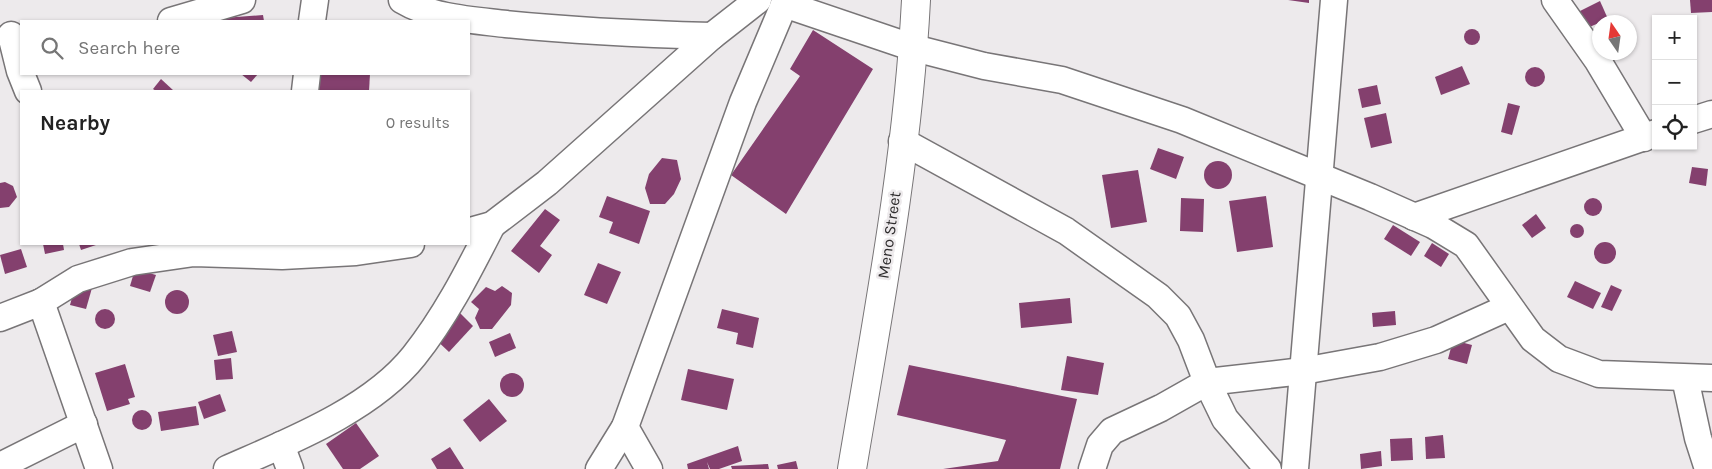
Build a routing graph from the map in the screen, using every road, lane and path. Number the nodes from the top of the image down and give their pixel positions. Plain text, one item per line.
1 (238, 0) edge
2 (314, 0) edge
3 (402, 0) edge
4 (916, 0) edge
5 (1334, 0) edge
6 (1555, 0) edge
7 (785, 2) edge
8 (748, 3) edge
9 (174, 20) edge
10 (312, 20) edge
11 (11, 34) edge
12 (712, 36) junction
13 (914, 48) junction
14 (20, 71) edge
15 (22, 75) edge
16 (307, 75) edge
17 (28, 90) edge
18 (305, 90) edge
19 (1712, 114) edge
20 (1697, 119) edge
21 (1650, 136) edge
22 (902, 141) junction
23 (1320, 176) junction
24 (1414, 217) junction
25 (480, 228) edge
26 (404, 245) edge
27 (200, 248) edge
28 (129, 253) edge
29 (41, 302) junction
30 (1509, 307) junction
31 (0, 318) edge
32 (1304, 371) junction
33 (1685, 378) junction
34 (1712, 378) edge
35 (1207, 382) junction
36 (84, 424) junction
37 (625, 427) junction
38 (281, 445) junction
39 (0, 466) edge
40 (99, 469) edge
41 (226, 469) edge
42 (290, 469) edge
43 (598, 469) edge
44 (648, 469) edge
45 (852, 469) edge
46 (1092, 469) edge
47 (1268, 469) edge
48 (1295, 469) edge
49 (1708, 469) edge

1 - 9 street
2 - 10 street
3 - 12 street
4 - 13 street, Meno Street
5 - 23 street
6 - 21 street
7 - 13 street
7 - 37 street
8 - 12 street
11 - 14 street
12 - 25 street
13 - 22 street, Meno Street
13 - 23 street
15 - 17 street
16 - 18 street
19 - 20 street
21 - 24 street
22 - 35 street
22 - 45 street, Meno Street
23 - 24 street
23 - 32 street
24 - 30 street
25 - 38 street
26 - 27 street
27 - 28 street
28 - 29 street
29 - 31 street
29 - 36 street
30 - 32 street
30 - 33 street
32 - 35 street
32 - 48 street
33 - 34 street
33 - 49 street
35 - 46 street
35 - 47 street
36 - 39 street
36 - 40 street
37 - 43 street
37 - 44 street
38 - 41 street
38 - 42 street

